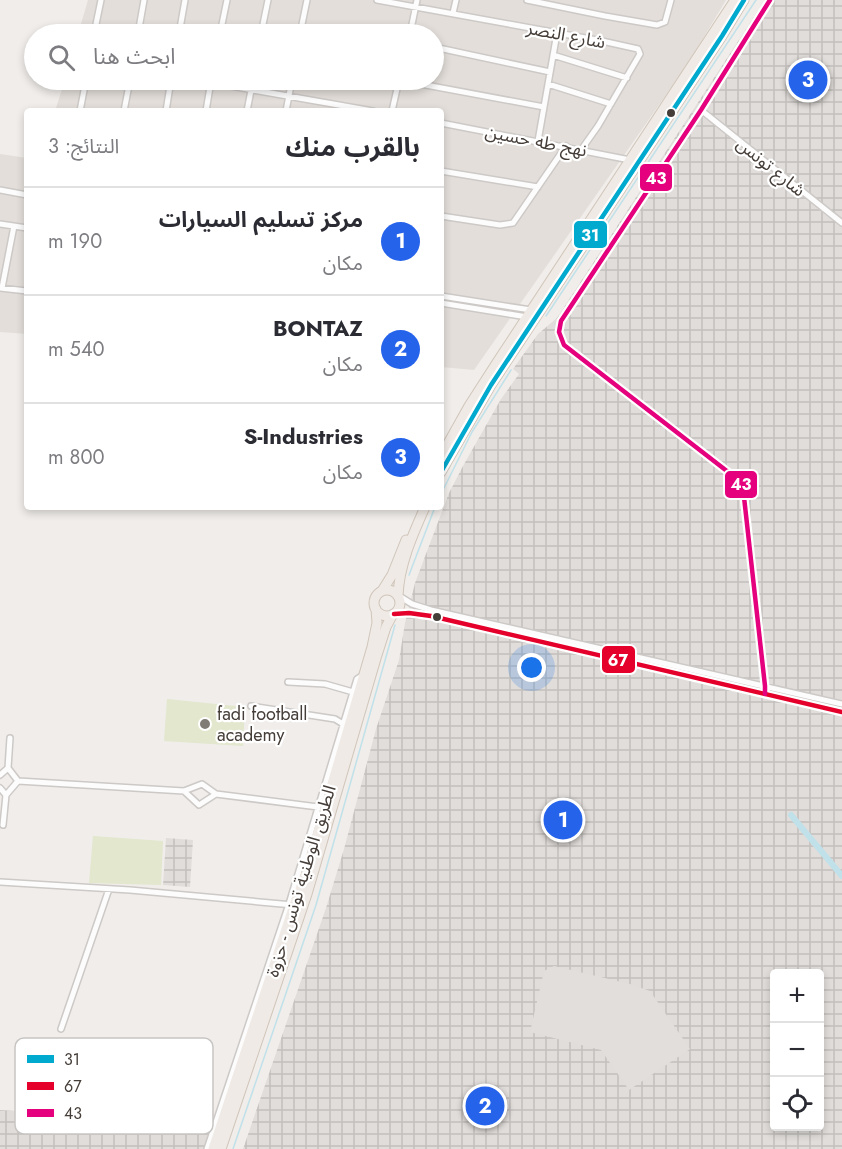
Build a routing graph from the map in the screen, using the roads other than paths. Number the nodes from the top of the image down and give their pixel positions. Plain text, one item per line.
1 (101, 0) edge
2 (144, 0) edge
3 (185, 0) edge
4 (227, 0) edge
5 (268, 0) edge
6 (307, 0) edge
7 (377, 0) edge
8 (456, 0) edge
9 (527, 0) edge
10 (670, 0) edge
11 (770, 0) edge
12 (736, 2) edge
13 (416, 3) edge
14 (453, 14) junction
15 (96, 24) edge
16 (140, 24) edge
17 (181, 24) edge
18 (222, 24) edge
19 (263, 24) edge
20 (302, 24) edge
21 (412, 24) edge
22 (557, 33) junction
23 (444, 49) edge
24 (553, 55) junction
25 (550, 72) junction
26 (627, 78) junction
27 (548, 84) junction
28 (444, 88) edge
29 (84, 90) edge
30 (128, 90) edge
31 (169, 90) edge
32 (210, 90) edge
33 (251, 90) edge
34 (256, 90) edge
35 (290, 90) edge
36 (397, 90) edge
37 (288, 96) junction
38 (611, 104) junction
39 (544, 107) junction
40 (81, 108) edge
41 (125, 108) edge
42 (166, 108) edge
43 (206, 108) edge
44 (248, 108) edge
45 (286, 108) edge
46 (337, 108) edge
47 (393, 108) edge
48 (701, 110) junction
49 (444, 124) edge
50 (537, 141) junction
51 (566, 147) junction
52 (581, 150) junction
53 (630, 160) junction
54 (444, 171) edge
55 (538, 187) junction
56 (0, 190) edge
57 (24, 194) edge
58 (444, 216) edge
59 (842, 223) edge
60 (0, 224) edge
61 (14, 226) junction
62 (24, 228) edge
63 (1, 288) edge
64 (24, 291) edge
65 (444, 297) edge
66 (444, 303) edge
67 (529, 313) junction
68 (444, 451) edge
69 (444, 467) edge
70 (417, 510) edge
71 (424, 510) edge
72 (382, 591) junction
73 (399, 596) junction
74 (376, 609) junction
75 (393, 614) junction
76 (364, 674) junction
77 (288, 682) dead end
78 (765, 686) junction
79 (353, 692) junction
80 (765, 694) junction
81 (842, 704) edge
82 (251, 706) dead end
83 (842, 712) edge
84 (343, 724) junction
85 (10, 738) dead end
86 (8, 768) junction
87 (0, 775) edge
88 (18, 782) junction
89 (0, 788) edge
90 (184, 791) junction
91 (216, 794) junction
92 (6, 795) junction
93 (318, 807) junction
94 (3, 825) dead end
95 (0, 882) edge
96 (109, 889) junction
97 (292, 904) junction
98 (60, 1029) dead end
99 (213, 1132) edge
100 (212, 1134) edge
101 (207, 1149) edge
102 (213, 1149) edge
103 (221, 1149) edge

1 - 15 street
2 - 16 street
3 - 17 street
4 - 18 street
5 - 19 street
6 - 20 street
7 - 13 street, شارع النصر
8 - 14 street
9 - 10 street
11 - 48 street
12 - 53 main road
12 - 69 main road
13 - 14 street, شارع النصر
13 - 21 street
14 - 22 street, شارع النصر
22 - 24 street
22 - 26 street, شارع النصر
23 - 25 street
24 - 25 street
24 - 26 street
25 - 27 street
26 - 38 street, شارع النصر
27 - 38 street
27 - 39 street
28 - 39 street
29 - 40 street
30 - 41 street
31 - 42 street
32 - 43 street
33 - 44 street
34 - 37 street
35 - 37 street
36 - 47 street
37 - 45 street
37 - 46 street
38 - 52 street, شارع النصر
39 - 50 street
48 - 59 street, شارع تونس
48 - 78 street
49 - 50 street, نهج طه حسين
50 - 51 street, نهج طه حسين
51 - 52 street, نهج طه حسين
51 - 55 street
52 - 53 street, نهج طه حسين
53 - 67 main road
54 - 55 street
55 - 58 street
56 - 57 street
60 - 61 street
61 - 62 street
61 - 63 street
63 - 64 street
65 - 67 street
66 - 67 street
67 - 68 main road
70 - 72 main road
71 - 73 main road
72 - 73 main road
72 - 74 main road
73 - 75 main road
73 - 78 street
74 - 75 main road
74 - 76 main road, الطريق الوطنية تونس - حزوة
75 - 80 street
75 - 103 main road, الطريق الوطنية تونس - حزوة
76 - 79 street
76 - 97 main road, الطريق الوطنية تونس - حزوة
77 - 79 street
78 - 80 street
78 - 81 street
79 - 84 street
80 - 83 street
82 - 84 street
84 - 93 street
85 - 86 street
86 - 87 street
86 - 88 street
88 - 90 street
88 - 92 street
89 - 92 street
90 - 91 street
90 - 91 street
91 - 93 street
92 - 94 street
93 - 97 street
95 - 96 street
96 - 97 street
96 - 98 street
97 - 99 street
97 - 102 main road, الطريق الوطنية تونس - حزوة
100 - 101 street

